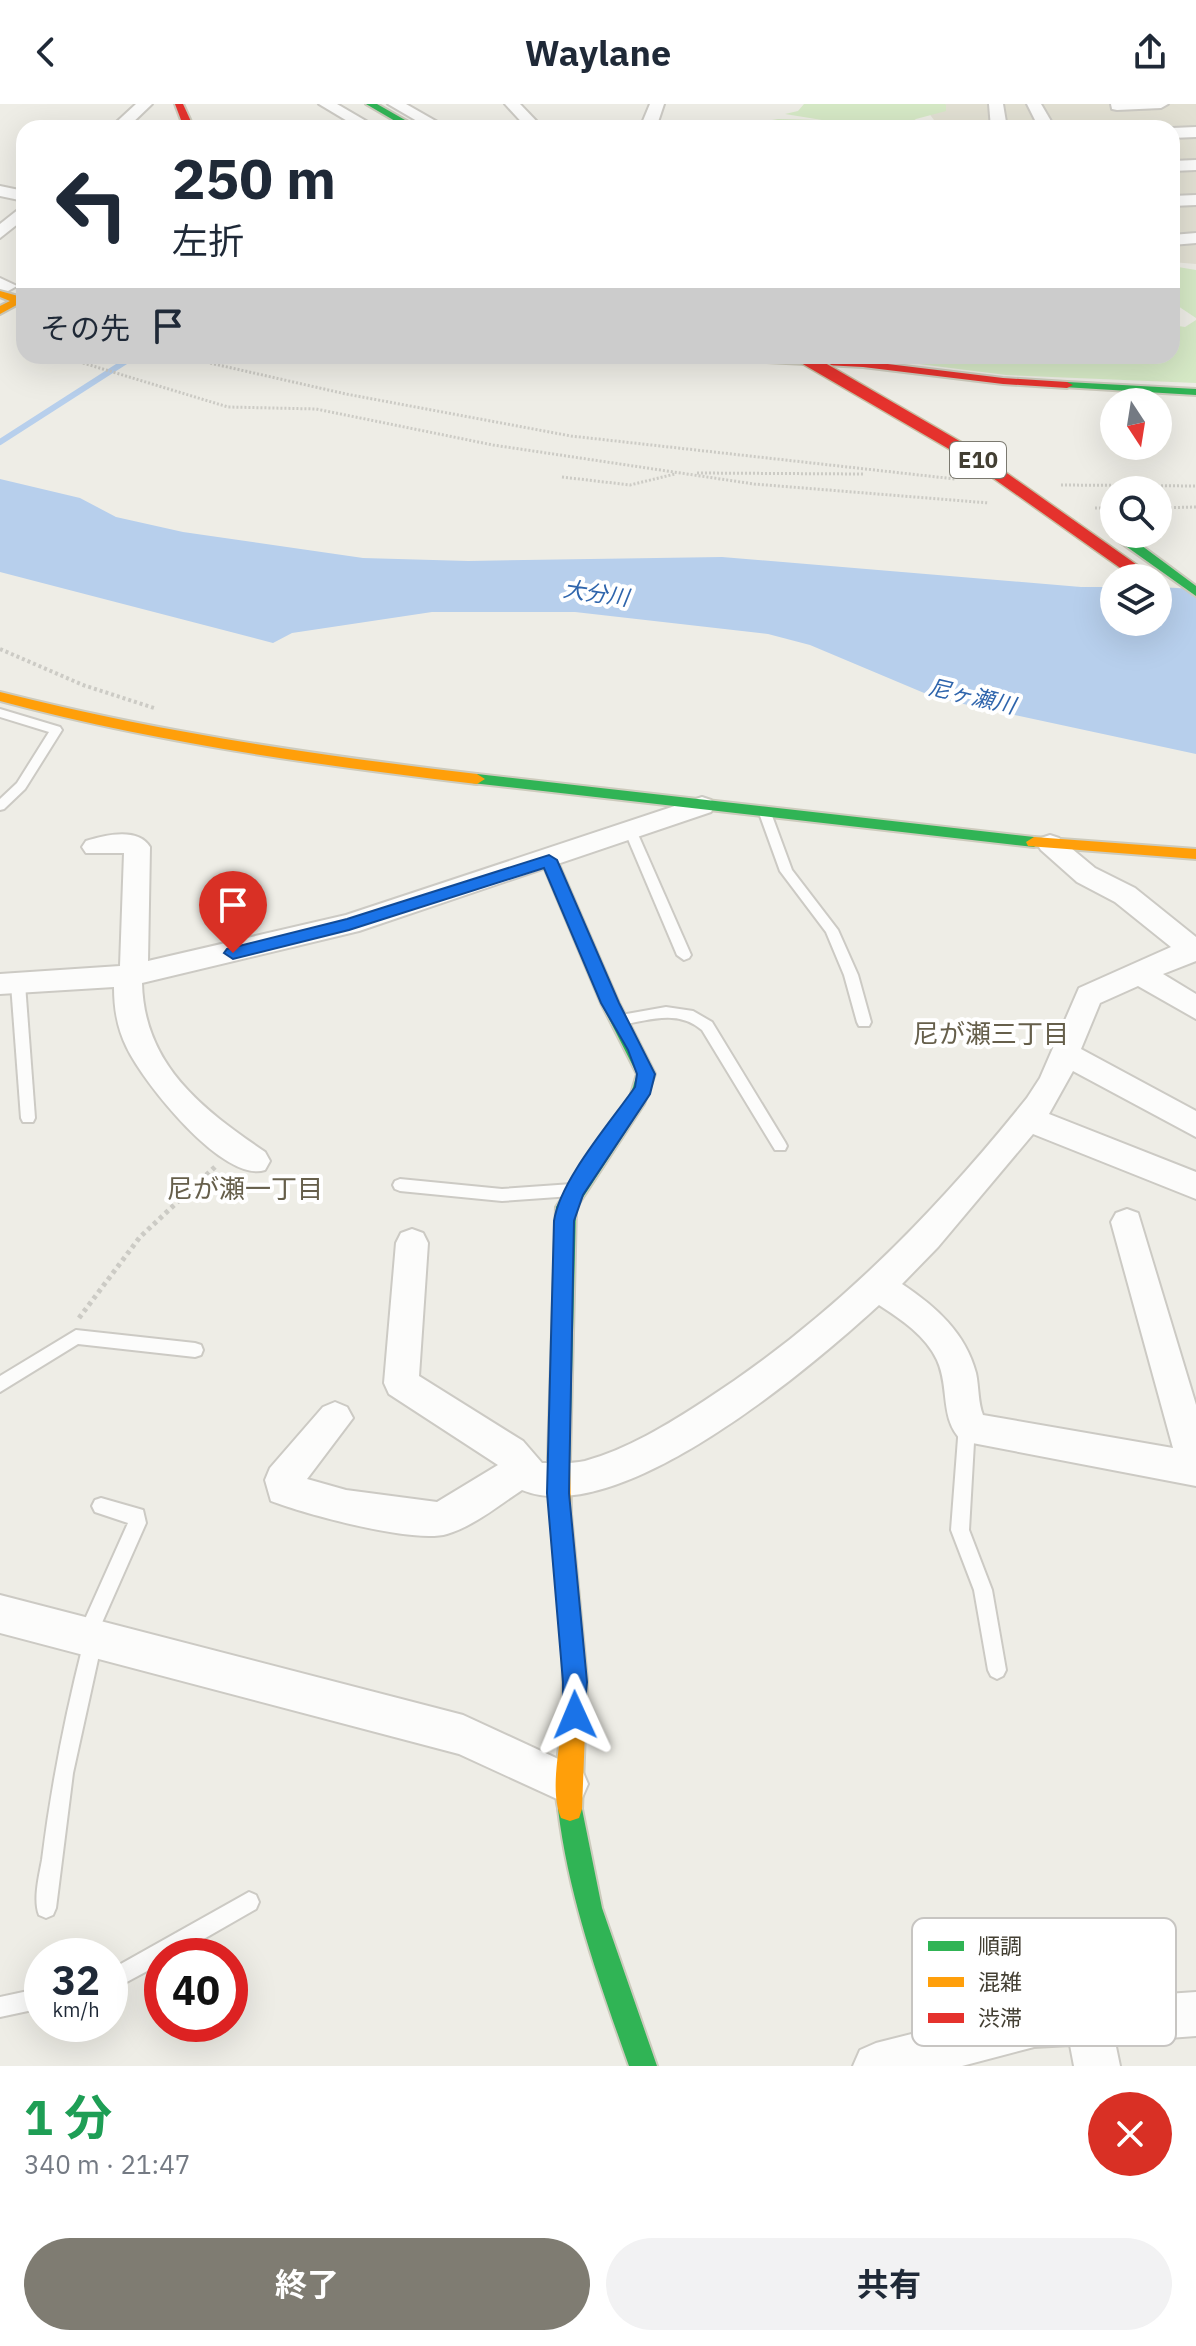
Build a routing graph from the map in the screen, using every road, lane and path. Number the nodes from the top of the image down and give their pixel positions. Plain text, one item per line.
1 (145, 104) edge
2 (326, 104) edge
3 (349, 104) edge
4 (370, 104) edge
5 (395, 104) edge
6 (512, 104) edge
7 (1161, 104) edge
8 (1119, 109) edge
9 (127, 120) edge
10 (355, 120) edge
11 (378, 120) edge
12 (399, 120) edge
13 (425, 120) edge
14 (527, 120) edge
15 (16, 218) edge
16 (0, 233) edge
17 (1183, 239) edge
18 (1196, 258) edge
19 (86, 364) edge
20 (216, 364) edge
21 (815, 364) edge
22 (846, 364) edge
23 (861, 364) edge
24 (1196, 392) edge
25 (678, 473) junction
26 (878, 473) junction
27 (562, 477) dead end
28 (961, 479) dead end
29 (1196, 486) edge
30 (1060, 492) joint
31 (1003, 504) dead end
32 (1091, 507) dead end
33 (1100, 507) edge
34 (1196, 507) edge
35 (1172, 508) edge
36 (1136, 548) edge
37 (1125, 564) edge
38 (1196, 592) edge
39 (0, 649) edge
40 (0, 696) edge
41 (159, 710) dead end
42 (0, 713) edge
43 (0, 806) edge
44 (702, 806) junction
45 (765, 813) junction
46 (631, 832) junction
47 (1050, 844) junction
48 (95, 847) dead end
49 (1196, 854) edge
50 (549, 860) junction
51 (1194, 950) edge
52 (684, 955) dead end
53 (1141, 974) junction
54 (131, 976) junction
55 (9, 984) edge
56 (1196, 1008) edge
57 (620, 1020) junction
58 (864, 1022) dead end
59 (1066, 1054) junction
60 (28, 1118) dead end
61 (1027, 1118) junction
62 (1196, 1125) edge
63 (780, 1146) dead end
64 (244, 1155) joint
65 (400, 1185) dead end
66 (1196, 1186) edge
67 (576, 1189) junction
68 (1127, 1222) dead end
69 (412, 1243) dead end
70 (876, 1284) junction
71 (63, 1345) junction
72 (195, 1350) dead end
73 (0, 1385) edge
74 (335, 1418) dead end
75 (967, 1423) junction
76 (1196, 1468) edge
77 (522, 1470) junction
78 (559, 1482) junction
79 (101, 1506) dead end
80 (0, 1614) edge
81 (90, 1638) junction
82 (997, 1670) dead end
83 (568, 1784) junction
84 (249, 1902) dead end
85 (46, 1908) dead end
86 (128, 1971) edge
87 (24, 2002) edge
88 (0, 2007) edge
89 (1196, 2014) edge
90 (1176, 2015) edge
91 (949, 2046) edge
92 (1093, 2046) edge
93 (643, 2066) edge
94 (876, 2066) edge
95 (1097, 2066) edge

1 - 9 street
2 - 10 street
3 - 11 main road
4 - 12 main road
5 - 13 street
6 - 14 street
7 - 8 street
15 - 16 street
17 - 18 street
19 - 25 path
20 - 26 path
21 - 37 main road, E10, bridge
22 - 30 main road, E10
23 - 24 main road
25 - 26 path
25 - 27 path
25 - 31 path
26 - 28 path
29 - 30 path
32 - 33 path
34 - 35 path
36 - 38 main road
39 - 41 path
40 - 44 main road
42 - 43 lane
44 - 45 main road
44 - 46 street
45 - 47 main road
45 - 58 lane
46 - 50 street
46 - 52 lane
47 - 49 main road
47 - 51 street
48 - 54 street
50 - 54 street
50 - 57 main road
51 - 53 street
53 - 56 street
53 - 59 street
54 - 55 street
54 - 64 street
55 - 60 lane
57 - 63 lane
57 - 67 main road
59 - 61 street
59 - 62 street
61 - 66 street
61 - 70 street
64 - 71 path
65 - 67 lane
67 - 78 main road
68 - 76 street
69 - 77 street
70 - 75 street
70 - 78 street
71 - 72 lane
71 - 73 lane
74 - 77 street
75 - 76 street
75 - 82 lane
77 - 78 street
78 - 83 main road
79 - 81 lane
80 - 81 street
81 - 83 street
81 - 85 lane
83 - 93 main road
84 - 86 lane
87 - 88 lane
89 - 90 street
91 - 94 street
92 - 95 street

